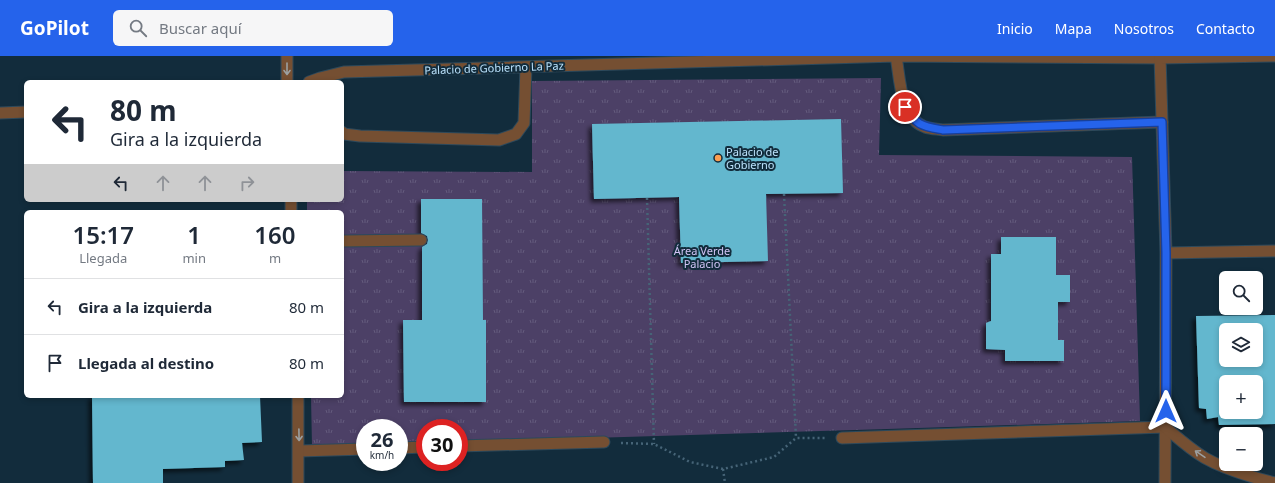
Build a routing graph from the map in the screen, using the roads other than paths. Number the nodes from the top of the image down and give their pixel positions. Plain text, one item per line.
1 (287, 56) edge
2 (896, 56) edge
3 (1275, 56) edge
4 (1160, 57) edge
5 (526, 67) junction
6 (287, 80) edge
7 (320, 80) edge
8 (24, 112) edge
9 (0, 113) edge
10 (1162, 122) junction
11 (344, 134) edge
12 (422, 240) dead end
13 (344, 241) edge
14 (1275, 251) edge
15 (1166, 253) junction
16 (298, 398) edge
17 (1165, 427) junction
18 (842, 438) road end
19 (604, 442) road end
20 (468, 446) edge
21 (356, 449) edge
22 (299, 451) junction
23 (298, 483) edge
24 (1165, 483) edge
25 (1275, 483) edge

1 -> 6 street
2 - 4 street, Palacio de Gobierno La Paz
2 - 5 street, Palacio de Gobierno La Paz
2 - 10 street
3 - 4 street, Palacio de Gobierno La Paz
4 - 10 street
5 - 7 street, Palacio de Gobierno La Paz
5 - 11 street
8 - 9 street
10 - 15 street
12 - 13 street
14 - 15 street
15 - 17 street
16 -> 22 street
17 - 18 street
17 - 24 street
25 -> 17 street
19 - 20 street
21 - 22 street
22 - 23 street

